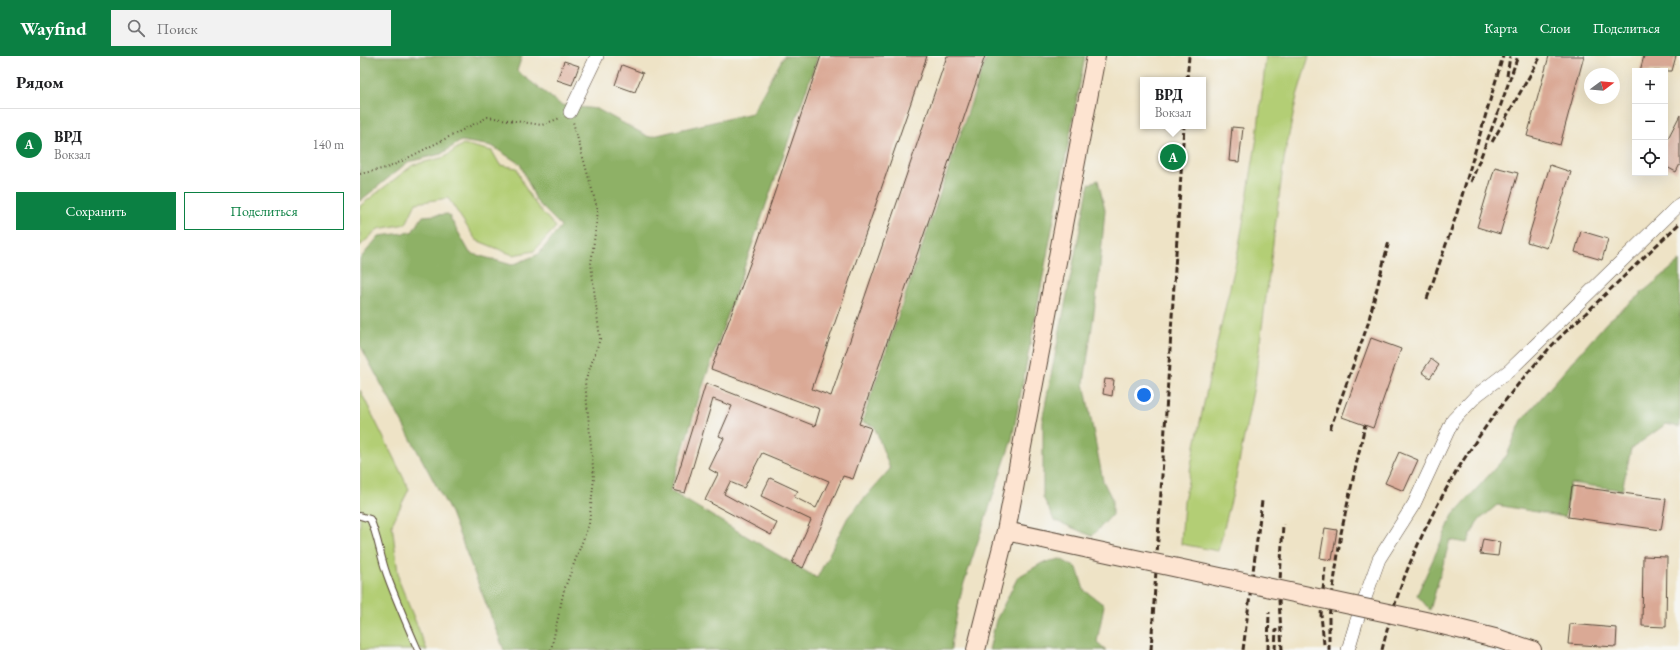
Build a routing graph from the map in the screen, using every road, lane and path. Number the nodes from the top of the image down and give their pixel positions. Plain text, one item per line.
1 (597, 56) edge
2 (1096, 56) edge
3 (570, 112) junction
4 (360, 174) edge
5 (1680, 204) edge
6 (360, 516) edge
7 (1006, 531) junction
8 (418, 650) edge
9 (551, 650) edge
10 (976, 650) edge
11 (1348, 650) edge
12 (1532, 650) edge

1 - 3 street
2 - 7 main road
3 - 4 path
3 - 9 path
5 - 11 street
6 - 8 lane
7 - 10 main road
7 - 12 main road, bridge

